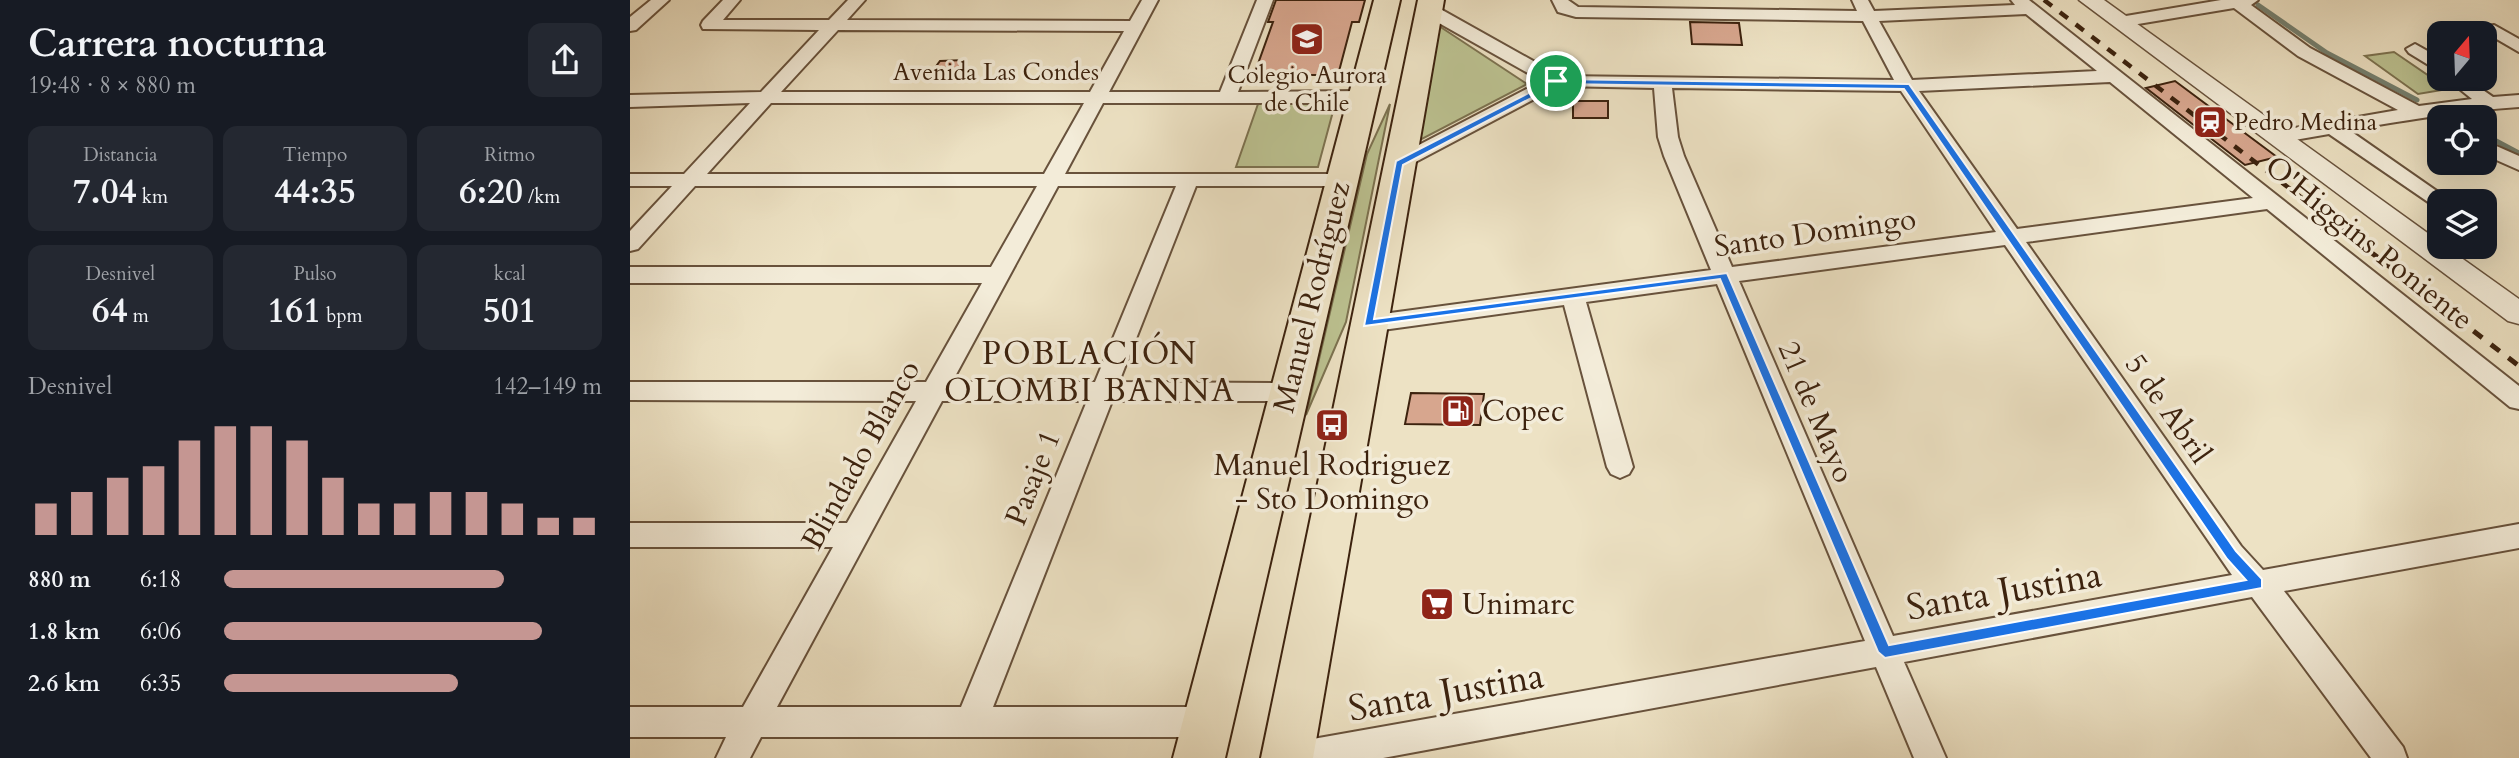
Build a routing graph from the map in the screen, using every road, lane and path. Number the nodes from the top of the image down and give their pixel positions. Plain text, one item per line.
1 (661, 0) edge
2 (732, 0) edge
3 (857, 0) edge
4 (1150, 0) edge
5 (1265, 0) edge
6 (1387, 0) edge
7 (1560, 0) edge
8 (2090, 0) edge
9 (2241, 1) edge
10 (1430, 5) edge
11 (2025, 5) edge
12 (1864, 8) edge
13 (2120, 22) junction
14 (630, 26) edge
15 (833, 26) junction
16 (1136, 26) junction
17 (2497, 32) edge
18 (2519, 47) edge
19 (2415, 49) dead end
20 (2427, 57) edge
21 (2115, 76) junction
22 (1556, 81) junction
23 (1663, 85) junction
24 (1906, 86) junction
25 (2472, 91) edge
26 (1227, 96) junction
27 (1097, 97) junction
28 (1363, 97) junction
29 (767, 98) junction
30 (630, 101) edge
31 (2519, 101) edge
32 (2489, 103) junction
33 (2417, 113) junction
34 (2427, 118) edge
35 (2333, 128) junction
36 (2278, 137) junction
37 (2497, 153) edge
38 (1399, 163) junction
39 (2519, 164) edge
40 (630, 180) edge
41 (1342, 180) junction
42 (690, 181) junction
43 (1188, 181) junction
44 (1049, 182) junction
45 (2427, 192) edge
46 (2270, 202) junction
47 (2010, 237) junction
48 (630, 244) edge
49 (630, 275) edge
50 (998, 275) junction
51 (1724, 275) junction
52 (1573, 296) junction
53 (2519, 314) edge
54 (1368, 324) junction
55 (630, 391) edge
56 (934, 391) junction
57 (1103, 392) junction
58 (1289, 393) junction
59 (2519, 400) edge
60 (1619, 467) dead end
61 (630, 535) edge
62 (855, 535) junction
63 (2519, 536) edge
64 (2258, 584) junction
65 (1885, 652) junction
66 (630, 722) edge
67 (751, 722) junction
68 (971, 722) junction
69 (1203, 740) edge
70 (732, 758) edge
71 (1287, 758) edge
72 (1296, 758) edge
73 (1930, 758) edge
74 (2391, 758) edge

1 - 14 street
2 - 15 street
3 - 15 street
4 - 16 street, Blindado Blanco
5 - 26 street
6 - 28 main road, Manuel Rodríguez
7 - 12 street
8 - 13 street
9 - 13 street
9 - 33 street
10 - 22 street
10 - 38 main road, Manuel Rodríguez
11 - 12 street
11 - 21 street, O'Higgins Poniente
12 - 24 street, 5 de Abril
13 - 36 street
15 - 16 street
15 - 29 street
16 - 27 street, Blindado Blanco
17 - 18 street
19 - 20 street
21 - 24 street
21 - 46 street, O'Higgins Poniente
22 - 23 street
22 - 38 street
23 - 24 street
23 - 51 street, 21 de Mayo
24 - 47 street, 5 de Abril
25 - 32 street
26 - 27 street, Avenida Las Condes
26 - 28 street, Avenida Las Condes
27 - 29 street, Avenida Las Condes
27 - 44 street, Blindado Blanco
28 - 41 main road, Manuel Rodríguez
29 - 30 street, Avenida Las Condes
29 - 42 street
31 - 32 street
32 - 33 street
33 - 34 street
33 - 35 street
35 - 36 street
35 - 45 street
36 - 53 street
37 - 39 street
38 - 54 main road, Manuel Rodríguez
40 - 42 street
41 - 43 street
41 - 58 main road, Manuel Rodríguez
42 - 44 street
42 - 48 street
43 - 44 street
43 - 57 street, Pasaje 1
44 - 50 street, Blindado Blanco
46 - 47 street, Santo Domingo
46 - 59 street, O'Higgins Poniente
47 - 51 street, Santo Domingo
47 - 64 street, 5 de Abril
49 - 50 street
50 - 56 street, Blindado Blanco
51 - 52 street, Santo Domingo
51 - 65 street, 21 de Mayo
52 - 54 street, Santo Domingo
52 - 60 street
54 - 71 main road, Manuel Rodríguez
55 - 56 street
56 - 57 street
56 - 62 street, Blindado Blanco
57 - 58 street
57 - 68 street, Pasaje 1
58 - 69 main road, Manuel Rodríguez
61 - 62 street
62 - 67 street, Blindado Blanco
63 - 64 street, Santa Justina
64 - 65 street, Santa Justina
64 - 74 street, 5 de Abril
65 - 72 street, Santa Justina
65 - 73 street, 21 de Mayo
66 - 67 street
67 - 68 street
67 - 70 street, Blindado Blanco
68 - 69 street

